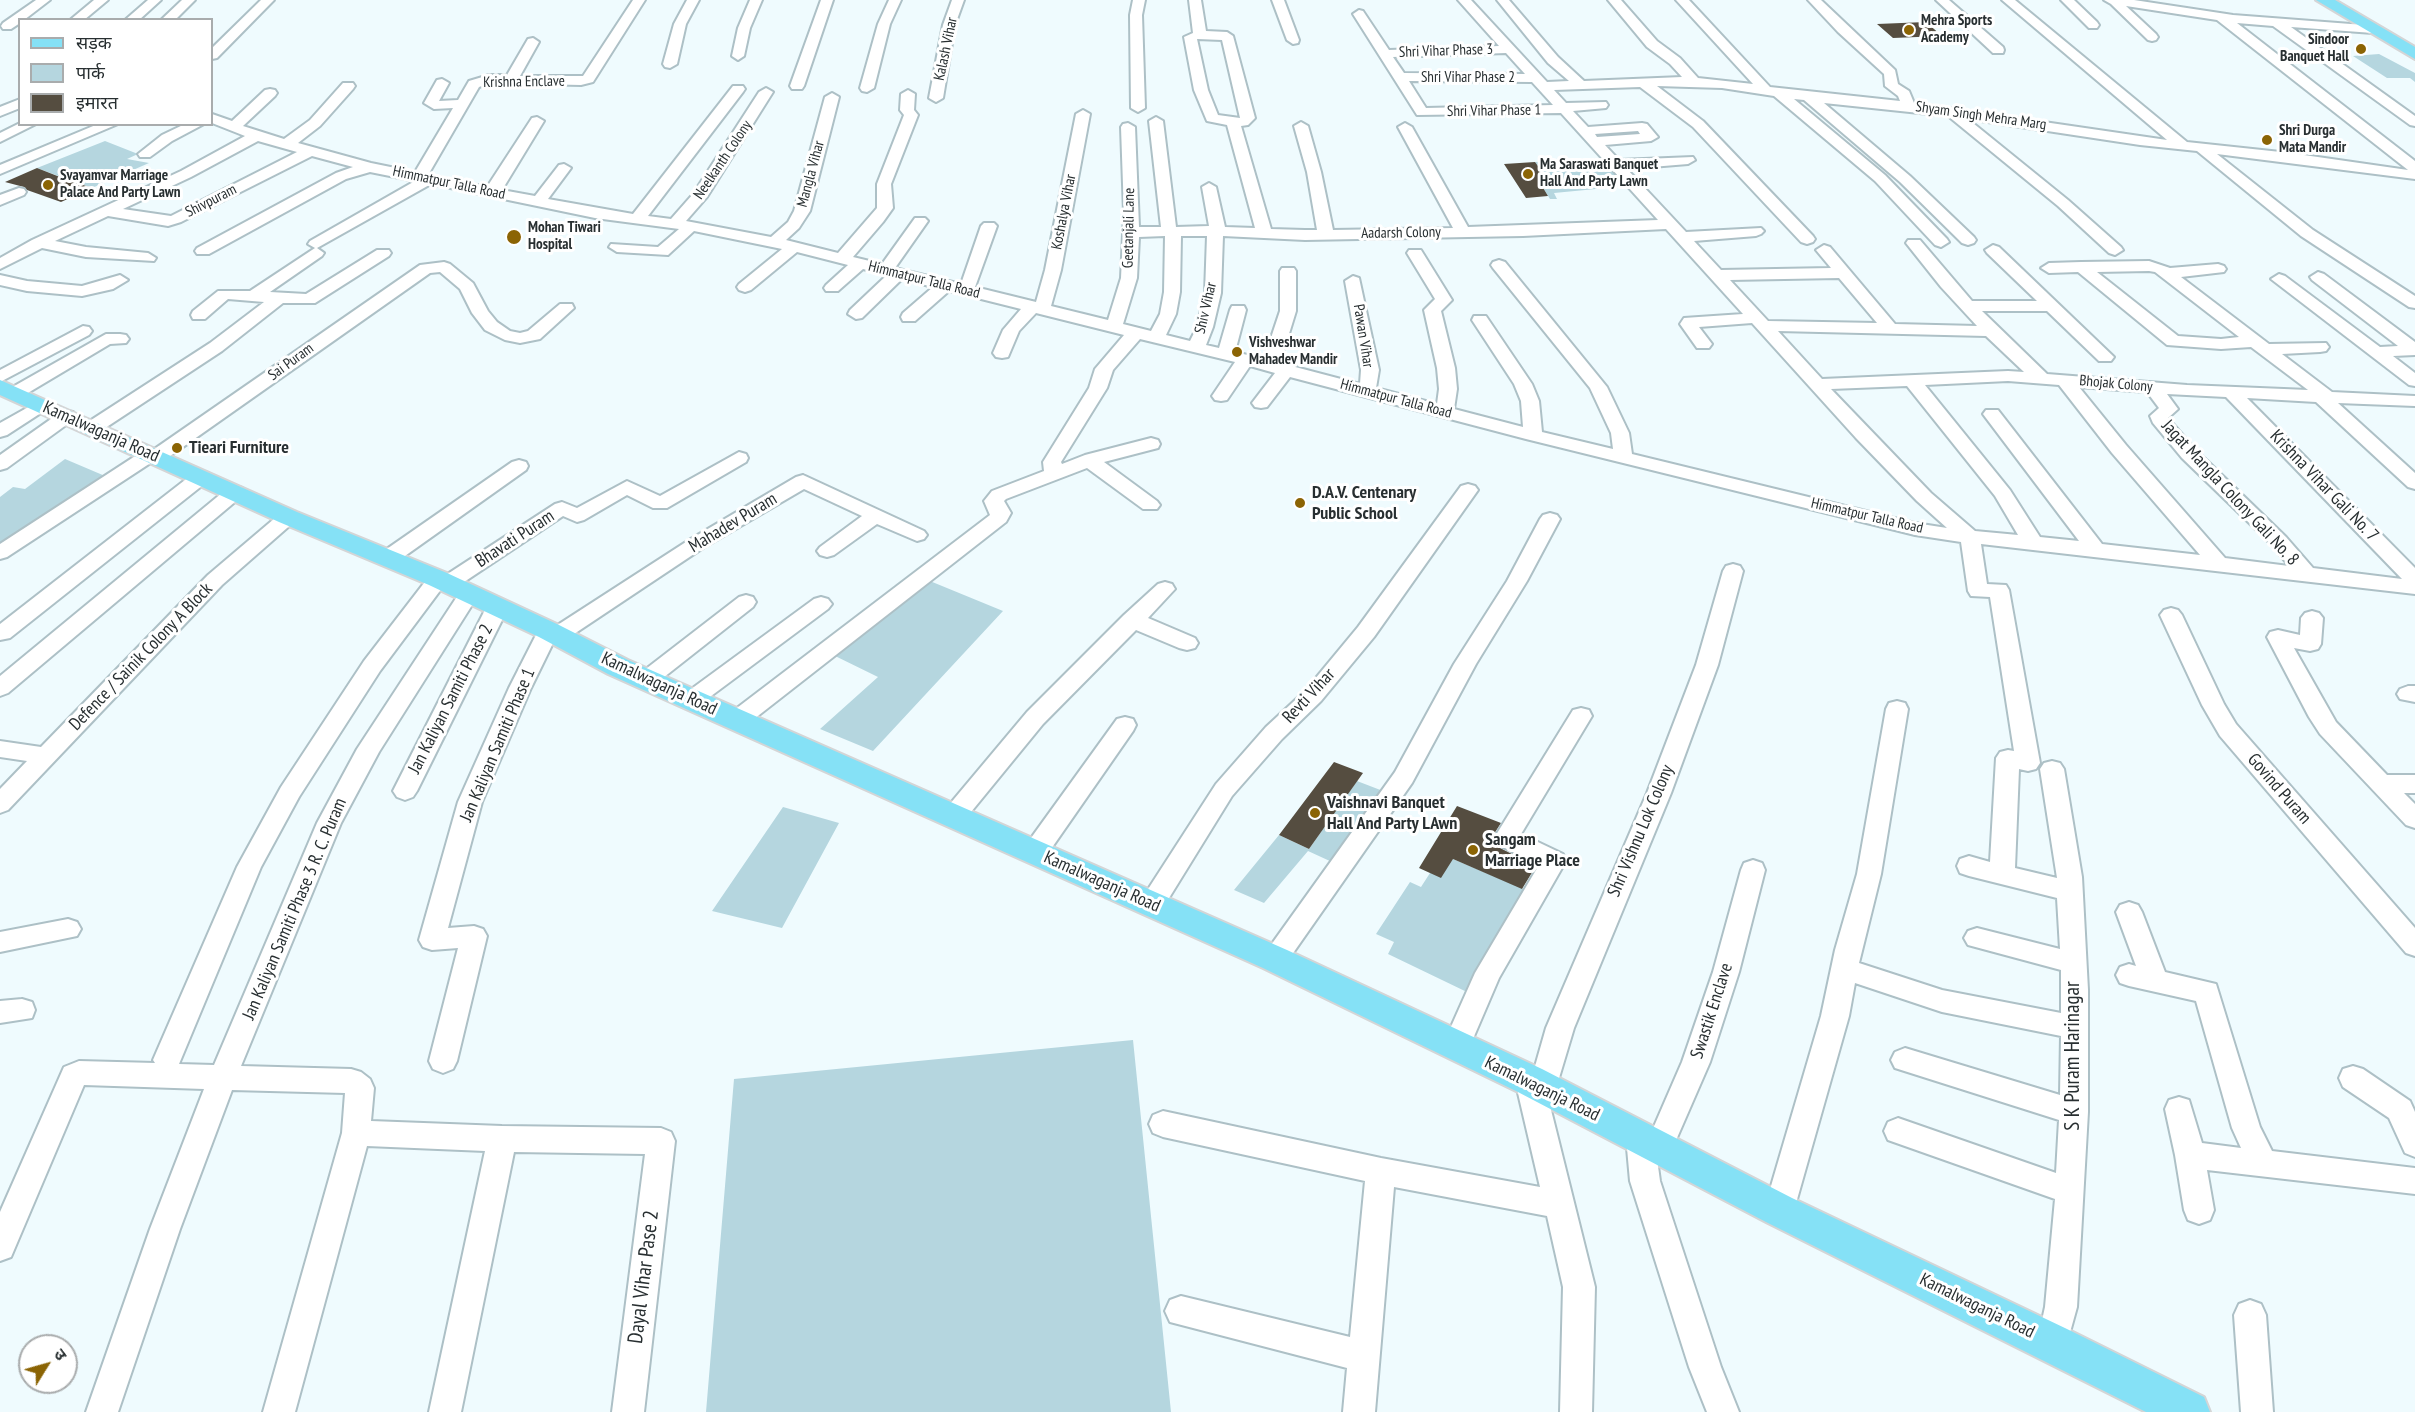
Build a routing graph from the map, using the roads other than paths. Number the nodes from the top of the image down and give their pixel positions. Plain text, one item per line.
1 (44, 0) edge
2 (102, 0) edge
3 (155, 0) edge
4 (189, 0) edge
5 (268, 0) edge
6 (639, 0) edge
7 (693, 0) edge
8 (756, 0) edge
9 (827, 0) edge
10 (895, 0) edge
11 (958, 0) edge
12 (1139, 0) edge
13 (1195, 0) edge
14 (1278, 0) edge
15 (1464, 0) edge
16 (1503, 0) edge
17 (1614, 0) edge
18 (1682, 0) edge
19 (1814, 0) edge
20 (1942, 0) edge
21 (2008, 0) edge
22 (2067, 0) edge
23 (2112, 0) edge
24 (2205, 0) edge
25 (2324, 0) edge
26 (1359, 14) dead end
27 (79, 18) edge
28 (133, 18) edge
29 (169, 18) edge
30 (2227, 18) junction
31 (2275, 21) junction
32 (3, 25) edge
33 (2093, 25) dead end
34 (2373, 29) junction
35 (18, 30) edge
36 (1200, 35) junction
37 (2152, 37) dead end
38 (1293, 40) dead end
39 (533, 42) dead end
40 (1509, 49) junction
41 (1998, 50) dead end
42 (213, 54) edge
43 (1383, 54) junction
44 (2415, 54) edge
45 (738, 57) dead end
46 (670, 64) dead end
47 (1399, 77) junction
48 (511, 80) junction
49 (1541, 82) junction
50 (1644, 82) junction
51 (1694, 82) junction
52 (442, 84) dead end
53 (1581, 85) junction
54 (348, 86) dead end
55 (797, 86) dead end
56 (867, 88) dead end
57 (738, 89) dead end
58 (1771, 91) junction
59 (766, 92) dead end
60 (270, 93) dead end
61 (908, 94) dead end
62 (832, 97) dead end
63 (1809, 97) junction
64 (936, 98) dead end
65 (18, 104) edge
66 (462, 104) junction
67 (1601, 105) dead end
68 (1908, 106) junction
69 (1138, 108) dead end
70 (1564, 108) junction
71 (0, 112) edge
72 (1952, 113) junction
73 (1083, 114) dead end
74 (213, 118) edge
75 (1156, 121) dead end
76 (537, 122) dead end
77 (1233, 122) junction
78 (2415, 122) edge
79 (25, 126) edge
80 (106, 126) edge
81 (193, 126) edge
82 (1301, 126) dead end
83 (1128, 127) dead end
84 (1405, 127) dead end
85 (233, 128) junction
86 (256, 136) junction
87 (0, 138) edge
88 (2181, 144) junction
89 (286, 146) junction
90 (2200, 147) junction
91 (310, 151) junction
92 (145, 154) dead end
93 (1688, 160) dead end
94 (1616, 165) junction
95 (369, 166) junction
96 (564, 168) dead end
97 (2415, 168) edge
98 (0, 170) edge
99 (2415, 174) edge
100 (424, 178) junction
101 (1209, 187) dead end
102 (491, 191) junction
103 (19, 192) dead end
104 (0, 200) edge
105 (538, 202) junction
106 (106, 211) junction
107 (637, 219) junction
108 (920, 221) dead end
109 (1671, 224) junction
110 (683, 225) junction
111 (989, 226) dead end
112 (1131, 231) junction
113 (1216, 231) junction
114 (1756, 231) dead end
115 (1171, 232) junction
116 (1463, 232) junction
117 (1263, 234) junction
118 (1326, 234) junction
119 (1683, 237) junction
120 (1807, 239) dead end
121 (1968, 240) dead end
122 (774, 242) junction
123 (1941, 242) dead end
124 (38, 243) junction
125 (1914, 243) dead end
126 (617, 247) dead end
127 (794, 247) junction
128 (2115, 249) dead end
129 (1824, 250) dead end
130 (1994, 250) dead end
131 (203, 251) dead end
132 (382, 253) dead end
133 (1416, 253) dead end
134 (148, 258) dead end
135 (851, 261) junction
136 (0, 264) edge
137 (1499, 265) dead end
138 (2081, 267) junction
139 (2049, 268) dead end
140 (2218, 269) dead end
141 (892, 272) junction
142 (1288, 272) dead end
143 (1843, 273) junction
144 (2166, 273) junction
145 (1719, 276) junction
146 (2318, 277) dead end
147 (2279, 279) dead end
148 (0, 280) edge
149 (120, 280) dead end
150 (1353, 281) dead end
151 (944, 286) junction
152 (745, 287) dead end
153 (832, 288) dead end
154 (963, 291) junction
155 (254, 296) junction
156 (279, 298) junction
157 (2415, 303) edge
158 (1968, 306) junction
159 (2050, 306) junction
160 (566, 308) dead end
161 (1037, 308) junction
162 (1238, 310) dead end
163 (856, 314) dead end
164 (199, 315) dead end
165 (909, 317) dead end
166 (1480, 320) dead end
167 (1760, 322) junction
168 (1114, 327) junction
169 (1891, 330) junction
170 (83, 331) dead end
171 (1991, 331) junction
172 (1136, 333) junction
173 (1156, 338) junction
174 (120, 339) dead end
175 (1703, 344) dead end
176 (2261, 345) junction
177 (2320, 346) dead end
178 (1196, 348) junction
179 (1002, 352) dead end
180 (2378, 352) junction
181 (1226, 355) junction
182 (2105, 357) dead end
183 (1245, 360) junction
184 (1278, 368) junction
185 (2041, 378) junction
186 (2063, 379) junction
187 (1912, 380) junction
188 (2415, 381) edge
189 (1818, 384) junction
190 (2152, 387) junction
191 (1366, 392) junction
192 (2231, 392) junction
193 (2322, 395) junction
194 (1221, 396) dead end
195 (36, 401) edge
196 (2415, 401) edge
197 (1261, 403) dead end
198 (1445, 412) junction
199 (1992, 414) dead end
200 (0, 431) edge
201 (1533, 435) junction
202 (1151, 444) dead end
203 (153, 456) junction
204 (1623, 456) junction
205 (739, 458) dead end
206 (1089, 459) junction
207 (0, 464) edge
208 (519, 466) dead end
209 (1053, 468) junction
210 (201, 477) junction
211 (2415, 483) edge
212 (1468, 490) dead end
213 (235, 492) junction
214 (1150, 505) dead end
215 (876, 516) junction
216 (288, 517) junction
217 (1550, 519) dead end
218 (917, 535) dead end
219 (1970, 537) junction
220 (2033, 542) junction
221 (2096, 550) junction
222 (827, 551) dead end
223 (0, 553) edge
224 (388, 558) junction
225 (2219, 564) junction
226 (1734, 571) dead end
227 (2306, 573) junction
228 (2415, 580) edge
229 (452, 585) junction
230 (2415, 586) edge
231 (1165, 589) dead end
232 (746, 602) dead end
233 (821, 603) dead end
234 (497, 608) junction
235 (2171, 615) dead end
236 (2312, 618) dead end
237 (1132, 620) junction
238 (2, 633) edge
239 (553, 633) junction
240 (1186, 643) dead end
241 (646, 680) junction
242 (0, 688) edge
243 (692, 700) junction
244 (1897, 709) dead end
245 (1581, 716) dead end
246 (737, 720) junction
247 (1125, 725) dead end
248 (0, 749) edge
249 (45, 756) junction
250 (2052, 769) dead end
251 (2380, 784) junction
252 (2415, 784) edge
253 (405, 791) dead end
254 (0, 804) edge
255 (953, 817) junction
256 (2415, 819) edge
257 (1035, 852) junction
258 (1969, 866) dead end
259 (1753, 870) dead end
260 (2001, 874) junction
261 (2070, 891) junction
262 (1152, 904) junction
263 (2129, 912) dead end
264 (68, 929) dead end
265 (1977, 938) dead end
266 (0, 942) edge
267 (2415, 946) edge
268 (1275, 959) junction
269 (2073, 963) junction
270 (1845, 969) junction
271 (2073, 1027) junction
272 (1456, 1047) junction
273 (167, 1060) dead end
274 (1905, 1060) dead end
275 (443, 1061) dead end
276 (223, 1076) junction
277 (2353, 1078) dead end
278 (1535, 1084) junction
279 (2180, 1109) dead end
280 (2074, 1112) junction
281 (1163, 1124) dead end
282 (1898, 1131) dead end
283 (357, 1132) junction
284 (502, 1139) junction
285 (1649, 1142) junction
286 (2415, 1144) edge
287 (2190, 1155) junction
288 (2263, 1163) junction
289 (1382, 1171) junction
290 (2415, 1181) edge
291 (2070, 1191) junction
292 (1558, 1204) junction
293 (1779, 1210) junction
294 (2199, 1210) dead end
295 (0, 1247) edge
296 (1181, 1311) dead end
297 (2250, 1316) dead end
298 (2052, 1343) junction
299 (1363, 1356) junction
300 (102, 1412) edge
301 (279, 1412) edge
302 (445, 1412) edge
303 (628, 1412) edge
304 (1359, 1412) edge
305 (1576, 1412) edge
306 (1723, 1412) edge
307 (2189, 1412) edge
308 (2257, 1412) edge

1 - 32 street
2 - 27 street
3 - 28 street
4 - 29 street
5 - 42 street
6 - 48 street, Krishna Enclave
7 - 46 street
8 - 45 street
9 - 55 street
10 - 56 street
11 - 64 street, Kalash Vihar
12 - 69 street
13 - 36 street
14 - 38 street
15 - 40 street
16 - 53 street
17 - 51 street
18 - 58 street
19 - 68 street
20 - 41 street
21 - 88 street
22 - 33 street
23 - 30 street
23 - 37 street
24 - 30 street
25 - 34 main road
26 - 43 street
30 - 31 street
30 - 97 street
31 - 34 street
31 - 78 street
32 - 35 street
34 - 44 main road
36 - 77 street
36 - 77 street
39 - 48 street
40 - 43 street, Shri Vihar Phase 3
40 - 49 street
43 - 47 street
47 - 49 street, Shri Vihar Phase 2
47 - 70 street, Shri Vihar Phase 1
48 - 66 street, Krishna Enclave
49 - 53 street, Shyam Singh Mehra Marg
49 - 70 street
50 - 51 street, Shyam Singh Mehra Marg
50 - 53 street, Shyam Singh Mehra Marg
50 - 120 street
51 - 58 street, Shyam Singh Mehra Marg
52 - 66 street
54 - 89 street
57 - 107 street
58 - 63 street, Shyam Singh Mehra Marg
58 - 123 street
59 - 110 street, Neelkanth Colony
60 - 85 street
61 - 135 street
62 - 122 street, Mangla Vihar
63 - 68 street, Shyam Singh Mehra Marg
63 - 121 street
65 - 71 street
66 - 100 street, Krishna Enclave
67 - 70 street, Shri Vihar Phase 1
68 - 72 street, Shyam Singh Mehra Marg
70 - 94 street
72 - 88 street, Shyam Singh Mehra Marg
72 - 128 street
73 - 161 street, Koshalya Vihar
74 - 85 street, Himmatpur Talla Road
75 - 115 street
76 - 102 street
77 - 117 street
79 - 87 street
80 - 98 street
81 - 92 street
82 - 118 street
83 - 112 street, Geetanjali Lane
84 - 116 street
85 - 86 street, Himmatpur Talla Road
86 - 89 street, Himmatpur Talla Road
86 - 106 street
88 - 90 street, Shyam Singh Mehra Marg
89 - 91 street, Himmatpur Talla Road
90 - 99 street, Shyam Singh Mehra Marg
90 - 157 street
91 - 95 street, Himmatpur Talla Road
91 - 106 street, Shivpuram
93 - 94 street
94 - 109 street
95 - 100 street, Himmatpur Talla Road
95 - 131 street
96 - 105 street
100 - 102 street, Himmatpur Talla Road
100 - 155 street
101 - 113 street, Shiv Vihar
102 - 105 street, Himmatpur Talla Road
103 - 104 street
105 - 107 street, Himmatpur Talla Road
106 - 124 street
107 - 110 street, Himmatpur Talla Road
108 - 141 street
109 - 116 street, Aadarsh Colony
109 - 119 street
110 - 122 street, Himmatpur Talla Road
110 - 126 street, Neelkanth Colony
111 - 154 street
112 - 115 street, Aadarsh Colony
112 - 168 street, Geetanjali Lane
113 - 115 street, Aadarsh Colony
113 - 117 street, Aadarsh Colony
113 - 178 street, Shiv Vihar
114 - 119 street
115 - 173 street
116 - 118 street, Aadarsh Colony
117 - 118 street, Aadarsh Colony
119 - 145 street
122 - 127 street, Himmatpur Talla Road
124 - 134 street
124 - 136 street
125 - 158 street
127 - 135 street, Himmatpur Talla Road
127 - 152 street
129 - 143 street
130 - 159 street
132 - 156 street
133 - 198 street
135 - 141 street, Himmatpur Talla Road
135 - 153 street
137 - 204 street
138 - 139 street
138 - 144 street
138 - 176 street
140 - 144 street
141 - 151 street, Himmatpur Talla Road
141 - 163 street
142 - 184 street
143 - 145 street
143 - 169 street
144 - 176 street
145 - 167 street
146 - 180 street
147 - 180 street
148 - 149 street
150 - 191 street, Pawan Vihar
151 - 154 street, Himmatpur Talla Road
151 - 165 street
154 - 161 street, Himmatpur Talla Road
155 - 156 street
155 - 164 street
156 - 195 street
158 - 159 street
158 - 171 street
159 - 182 street
160 - 203 street, Sai Puram
161 - 168 street, Himmatpur Talla Road
161 - 179 street
162 - 181 street
166 - 201 street
167 - 169 street
167 - 175 street
167 - 189 street
168 - 172 street, Himmatpur Talla Road
169 - 171 street
170 - 195 street
171 - 185 street
172 - 173 street, Himmatpur Talla Road
172 - 209 street
173 - 178 street, Himmatpur Talla Road
174 - 195 street
176 - 177 street
176 - 193 street
178 - 181 street, Himmatpur Talla Road
180 - 188 street
181 - 183 street, Himmatpur Talla Road
183 - 184 street, Himmatpur Talla Road
183 - 194 street
184 - 191 street, Himmatpur Talla Road
184 - 197 street
185 - 186 street, Bhojak Colony
185 - 187 street, Bhojak Colony
186 - 190 street, Bhojak Colony
186 - 225 street
187 - 189 street, Bhojak Colony
187 - 220 street
189 - 219 street
190 - 192 street, Bhojak Colony
190 - 227 street, Jagat Mangla Colony Gali No. 8
191 - 198 street, Himmatpur Talla Road
192 - 193 street, Bhojak Colony
192 - 228 street, Krishna Vihar Gali No. 7
193 - 196 street, Bhojak Colony
193 - 211 street
195 - 200 street
195 - 203 main road, Kamalwaganja Road
195 - 207 street
198 - 201 street, Himmatpur Talla Road
199 - 221 street
201 - 204 street, Himmatpur Talla Road
202 - 206 street
203 - 210 main road, Kamalwaganja Road
203 - 223 street, Sai Puram
204 - 219 street, Himmatpur Talla Road
205 - 229 street, Bhavati Puram
206 - 209 street
206 - 214 street
208 - 224 street
209 - 246 street
210 - 213 main road, Kamalwaganja Road
210 - 238 street
212 - 262 street, Revti Vihar
213 - 216 main road, Kamalwaganja Road
213 - 242 street
215 - 218 street, Mahadev Puram
215 - 222 street
215 - 239 street, Mahadev Puram
216 - 224 main road, Kamalwaganja Road
216 - 249 street, Defence / Sainik Colony A Block
217 - 268 street
219 - 220 street, Himmatpur Talla Road
219 - 260 street
220 - 221 street, Himmatpur Talla Road
221 - 225 street, Himmatpur Talla Road
224 - 229 main road, Kamalwaganja Road
225 - 227 street, Himmatpur Talla Road
226 - 278 street, Shri Vishnu Lok Colony
227 - 230 street, Himmatpur Talla Road
229 - 234 main road, Kamalwaganja Road
229 - 273 street
229 - 276 street, Jan Kaliyan Samiti Phase 3 R. C. Puram
231 - 237 street
232 - 241 street
233 - 243 street
234 - 239 main road, Kamalwaganja Road
234 - 253 street, Jan Kaliyan Samiti Phase 2
235 - 267 street, Govind Puram
236 - 251 street
237 - 240 street
237 - 255 street
239 - 241 main road, Kamalwaganja Road
239 - 275 street, Jan Kaliyan Samiti Phase 1
241 - 243 main road, Kamalwaganja Road
243 - 246 main road, Kamalwaganja Road
244 - 270 street
245 - 272 street
246 - 255 main road, Kamalwaganja Road
247 - 257 street
248 - 249 street
249 - 254 street, Defence / Sainik Colony A Block
250 - 261 street, S K Puram Harinagar
251 - 252 street
251 - 256 street
255 - 257 main road, Kamalwaganja Road
257 - 262 main road, Kamalwaganja Road
258 - 260 street
259 - 285 street, Swastik Enclave
260 - 261 street
261 - 269 street, S K Puram Harinagar
262 - 268 main road, Kamalwaganja Road
263 - 288 street
264 - 266 street
265 - 269 street
268 - 272 main road, Kamalwaganja Road
269 - 271 street, S K Puram Harinagar
270 - 271 street
270 - 293 street
271 - 280 street, S K Puram Harinagar
272 - 278 main road, Kamalwaganja Road
274 - 280 street
276 - 283 street
276 - 295 street
276 - 300 street, Jan Kaliyan Samiti Phase 3 R. C. Puram
277 - 286 street
278 - 285 main road, Kamalwaganja Road
278 - 292 street
279 - 287 street
280 - 291 street, S K Puram Harinagar
281 - 289 street
282 - 291 street
283 - 284 street
283 - 301 street
284 - 302 street
284 - 303 street, Dayal Vihar Pase 2
285 - 293 main road, Kamalwaganja Road
285 - 306 street
287 - 288 street
287 - 294 street
288 - 290 street
289 - 292 street
289 - 299 street
291 - 298 street, S K Puram Harinagar
292 - 305 street
293 - 298 main road, Kamalwaganja Road
296 - 299 street
297 - 308 street
298 - 307 main road, Kamalwaganja Road
299 - 304 street

